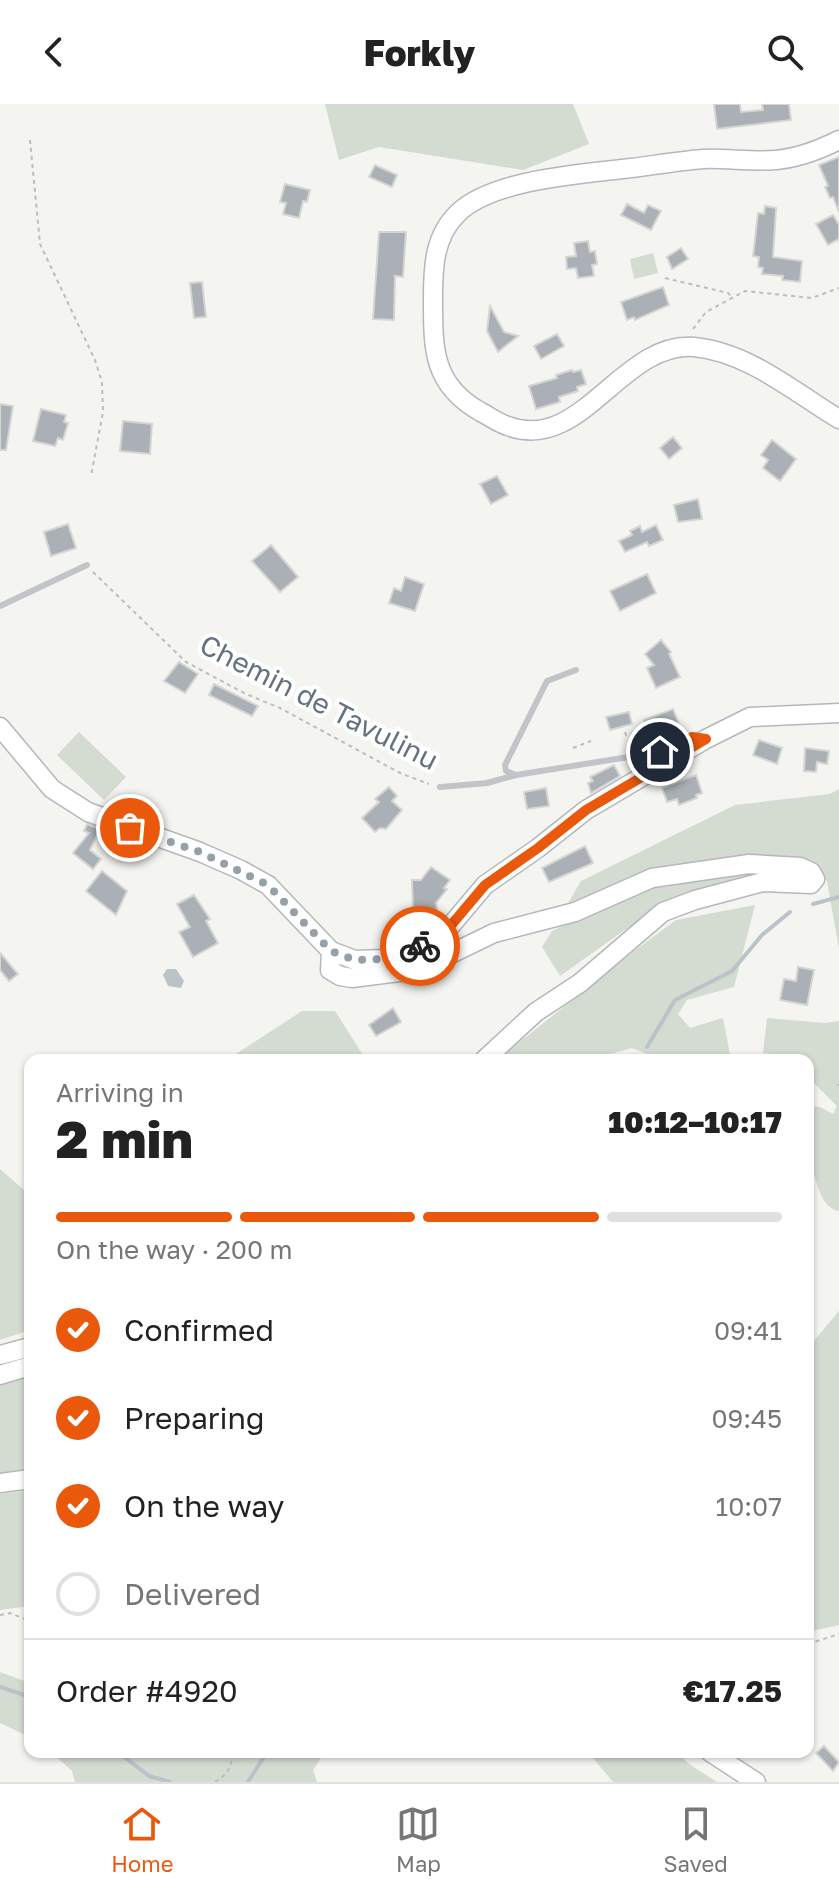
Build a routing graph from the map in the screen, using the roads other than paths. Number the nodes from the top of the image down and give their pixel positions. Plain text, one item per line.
1 (839, 140) edge
2 (839, 419) edge
3 (87, 565) road end
4 (0, 606) edge
5 (576, 670) dead end
6 (839, 713) edge
7 (0, 727) edge
8 (706, 739) junction
9 (516, 775) junction
10 (440, 787) road end
11 (331, 951) junction
12 (490, 1054) edge
13 (24, 1349) edge
14 (0, 1355) edge
15 (24, 1368) edge
16 (0, 1375) edge
17 (24, 1480) edge
18 (0, 1483) edge
19 (719, 1758) edge
20 (756, 1782) edge

1 - 2 street
3 - 4 lane
5 - 9 lane
6 - 8 street
7 - 11 street
8 - 9 lane, Chemin de Tavulinu
8 - 11 street
9 - 10 lane, Chemin de Tavulinu
11 - 12 street
13 - 14 street
15 - 16 street
17 - 18 street
19 - 20 street

